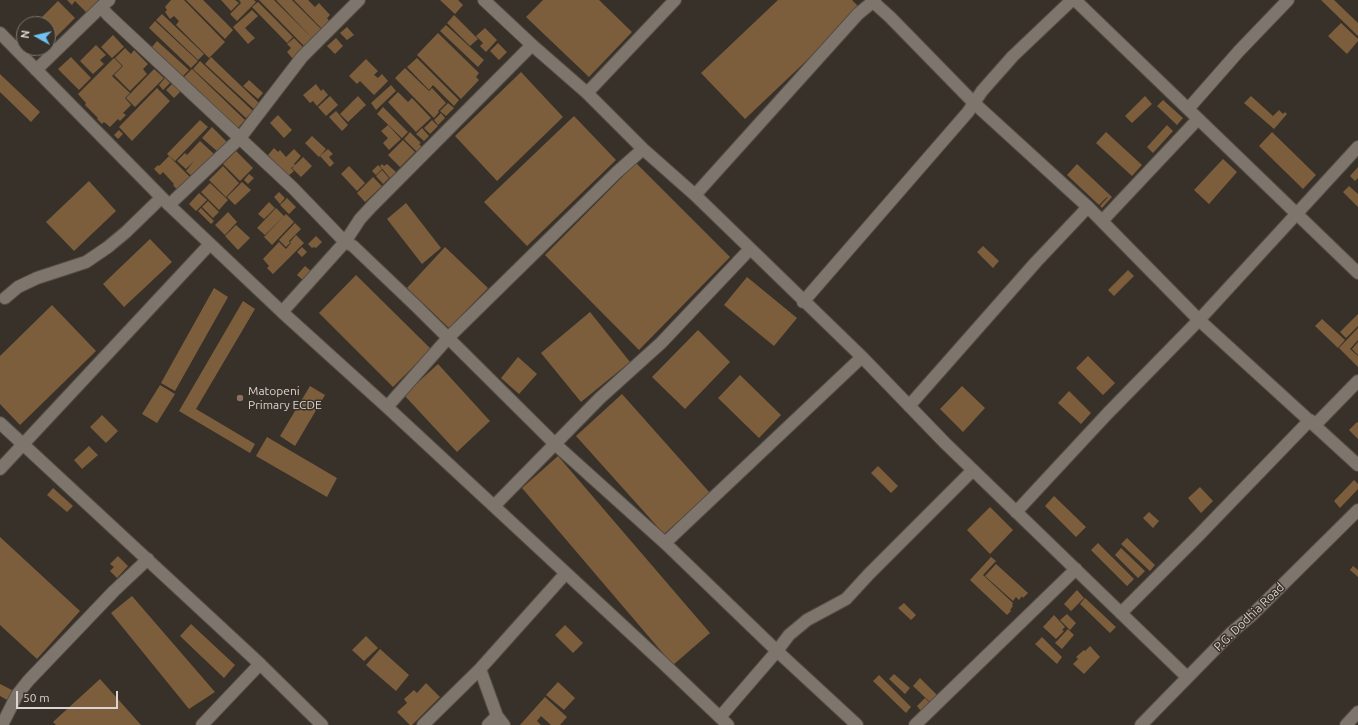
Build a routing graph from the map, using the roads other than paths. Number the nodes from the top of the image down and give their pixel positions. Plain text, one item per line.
1 (359, 0) edge
2 (484, 0) edge
3 (675, 0) edge
4 (1073, 0) edge
5 (1288, 0) edge
6 (873, 1) edge
7 (105, 3) edge
8 (0, 33) edge
9 (532, 45) junction
10 (36, 70) junction
11 (587, 93) junction
12 (974, 103) junction
13 (1188, 109) junction
14 (1198, 119) junction
15 (240, 138) junction
16 (1358, 147) edge
17 (643, 149) junction
18 (695, 195) junction
19 (165, 201) junction
20 (1088, 207) junction
21 (1297, 214) junction
22 (1102, 221) junction
23 (345, 242) junction
24 (210, 244) junction
25 (750, 249) junction
26 (1358, 273) edge
27 (5, 298) dead end
28 (803, 302) junction
29 (282, 312) junction
30 (1199, 320) junction
31 (448, 338) junction
32 (862, 357) junction
33 (1358, 381) edge
34 (909, 406) junction
35 (387, 407) junction
36 (0, 423) edge
37 (1312, 423) junction
38 (22, 444) junction
39 (555, 444) junction
40 (1358, 464) edge
41 (0, 469) edge
42 (973, 470) junction
43 (494, 506) junction
44 (1358, 510) edge
45 (1016, 512) junction
46 (665, 543) junction
47 (148, 559) junction
48 (1076, 569) junction
49 (566, 573) junction
50 (1121, 613) junction
51 (777, 651) junction
52 (260, 664) junction
53 (480, 669) junction
54 (1188, 677) junction
55 (1358, 712) edge
56 (501, 721) edge
57 (724, 721) edge
58 (2, 725) edge
59 (202, 725) edge
60 (322, 725) edge
61 (423, 725) edge
62 (488, 725) edge
63 (857, 725) edge
64 (915, 725) edge
65 (1141, 725) edge
66 (1346, 725) edge

1 - 15 street
2 - 9 street
3 - 11 street
4 - 12 street
4 - 13 street
5 - 13 street
6 - 12 street
6 - 18 street
7 - 10 street
7 - 15 street
8 - 10 street
9 - 11 street
9 - 23 street
10 - 19 street
11 - 17 street
12 - 20 street
12 - 28 street
13 - 14 street
14 - 21 street
14 - 22 street
15 - 19 street
15 - 23 street
16 - 21 street
17 - 18 street
17 - 31 street
18 - 25 street
19 - 24 street
19 - 27 street
20 - 22 street
20 - 34 street
21 - 26 street
21 - 30 street
22 - 30 street
23 - 29 street
23 - 31 street
24 - 29 street
24 - 38 street
25 - 28 street
25 - 39 street
28 - 32 street
29 - 35 street
30 - 37 street
30 - 45 street
31 - 35 street
31 - 39 street
32 - 34 street
32 - 46 street
33 - 37 street
34 - 42 street
35 - 43 street
36 - 38 street
37 - 40 street
37 - 50 street
38 - 41 street
38 - 47 street
39 - 43 street
39 - 46 street
42 - 45 street
42 - 51 street
43 - 49 street
44 - 54 street, P.G. Dodhia Road
45 - 48 street
46 - 51 street
47 - 52 street
47 - 58 street
48 - 50 street
48 - 64 street
49 - 53 street
49 - 57 street
50 - 54 street
51 - 57 street
51 - 63 street
52 - 59 street
52 - 60 street
53 - 56 street
53 - 61 street
54 - 65 street, P.G. Dodhia Road
55 - 66 street
56 - 62 street

